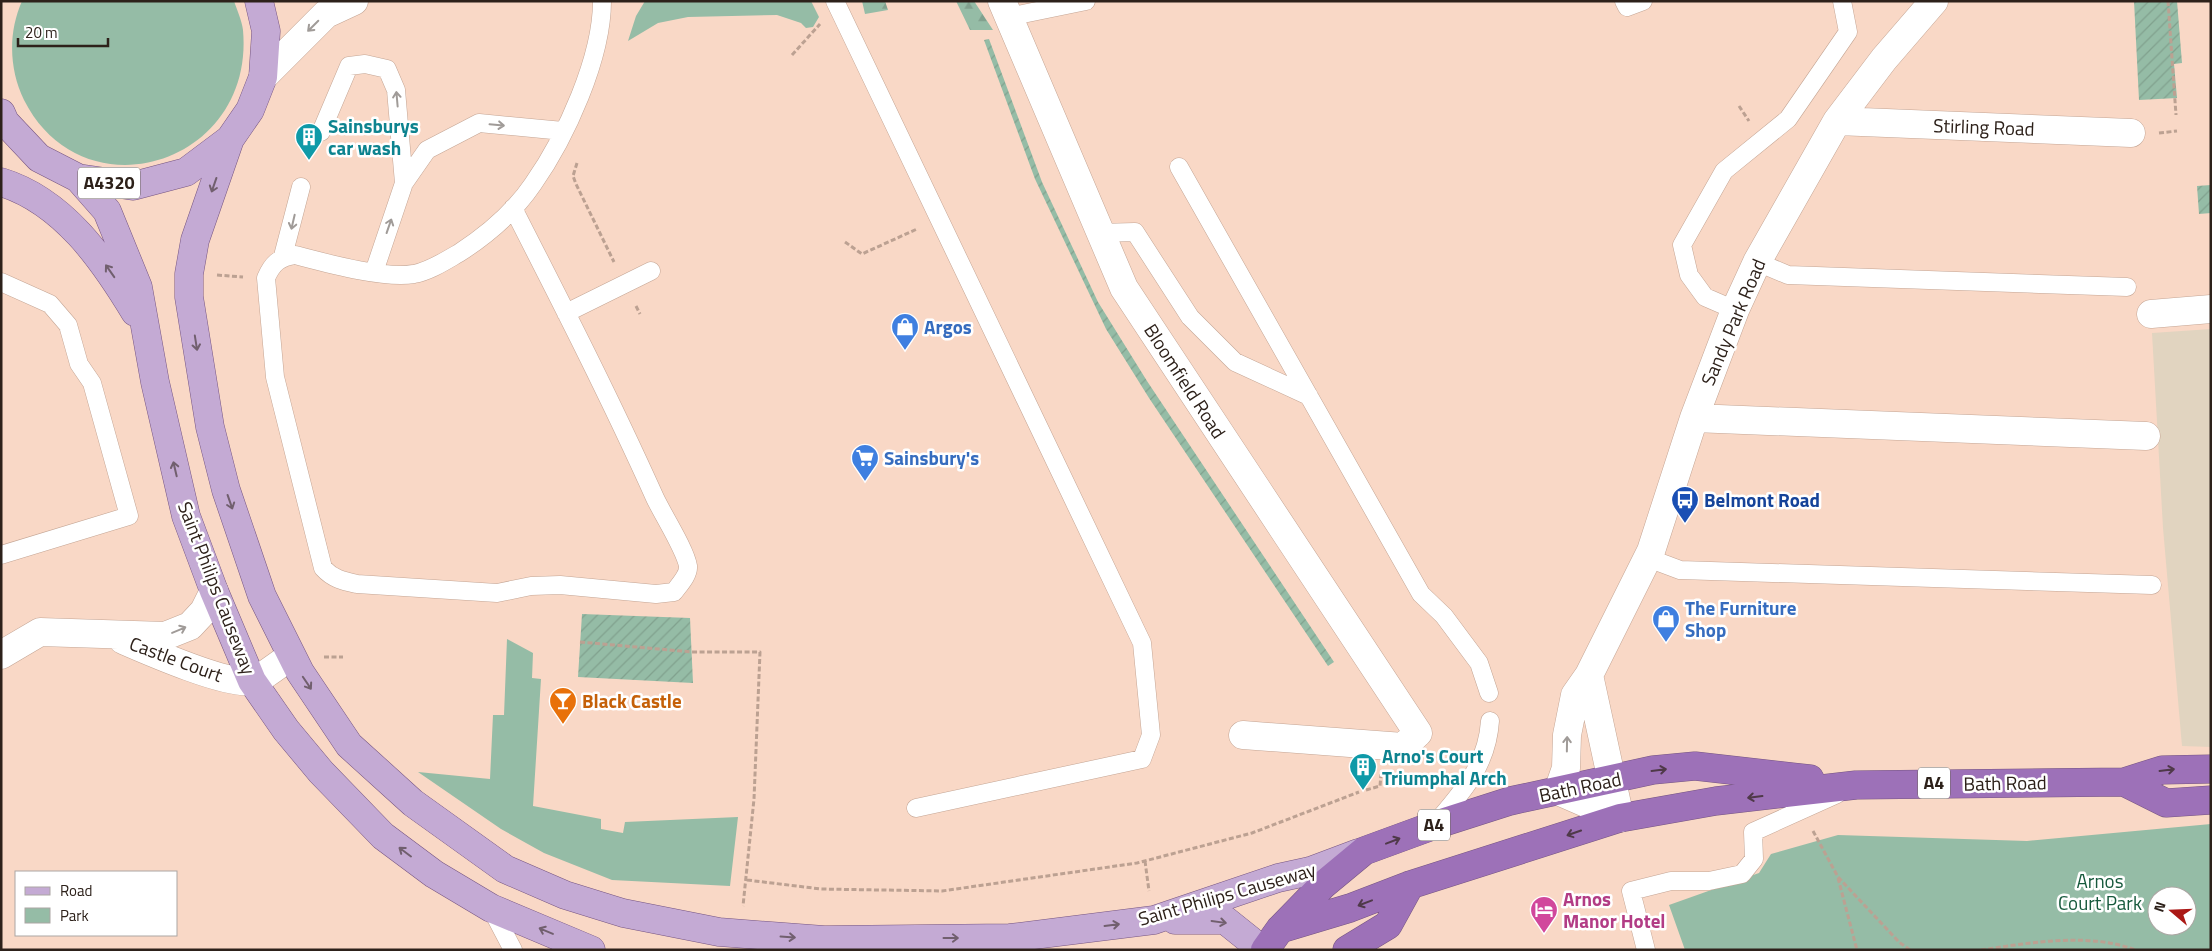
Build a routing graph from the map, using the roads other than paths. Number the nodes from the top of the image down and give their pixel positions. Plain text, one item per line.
1 (259, 1) edge
2 (354, 1) edge
3 (602, 1) edge
4 (1086, 1) edge
5 (1624, 1) edge
6 (1643, 1) edge
7 (1842, 1) edge
8 (1934, 1) edge
9 (836, 3) edge
10 (1005, 9) edge
11 (263, 77) junction
12 (1, 113) edge
13 (1837, 121) junction
14 (563, 131) junction
15 (321, 132) dead end
16 (2131, 133) dead end
17 (230, 139) junction
18 (1, 148) edge
19 (39, 158) junction
20 (1179, 167) dead end
21 (78, 178) junction
22 (1, 182) edge
23 (404, 183) junction
24 (301, 187) dead end
25 (513, 208) junction
26 (1099, 233) junction
27 (283, 256) junction
28 (1757, 262) junction
29 (651, 271) dead end
30 (374, 272) junction
31 (1, 282) edge
32 (2126, 287) dead end
33 (2211, 309) edge
34 (1735, 310) junction
35 (566, 313) junction
36 (2151, 314) dead end
37 (144, 328) junction
38 (1308, 396) junction
39 (1694, 418) junction
40 (2146, 436) dead end
41 (1, 555) edge
42 (1648, 558) junction
43 (2152, 585) dead end
44 (214, 591) junction
45 (114, 636) junction
46 (1, 655) edge
47 (291, 656) junction
48 (1589, 674) junction
49 (252, 681) junction
50 (1488, 693) dead end
51 (1490, 721) dead end
52 (1242, 735) dead end
53 (2211, 768) edge
54 (1612, 780) junction
55 (2124, 782) junction
56 (1856, 785) junction
57 (1558, 791) junction
58 (2211, 800) edge
59 (916, 808) dead end
60 (1620, 818) junction
61 (1435, 825) junction
62 (1364, 851) junction
63 (1410, 885) junction
64 (491, 908) junction
65 (1154, 920) junction
66 (1256, 944) edge
67 (513, 950) edge
68 (591, 950) edge
69 (1347, 950) edge
70 (1646, 950) edge

1 - 11 main road, A4320
2 -> 11 street
3 - 14 lane
4 - 10 lane
5 - 6 lane
7 - 34 lane
8 - 13 street, Sandy Park Road
9 - 59 lane
10 - 26 street, Bloomfield Road
11 - 17 main road, A4320
12 - 19 main road, A4320
13 - 16 street, Stirling Road
13 - 28 street, Sandy Park Road
23 -> 14 lane
14 - 25 lane
23 -> 15 lane
17 - 21 main road, A4320
17 -> 47 main road, Saint Philips Causeway
18 - 19 main road, A4320
19 - 21 main road, A4320
20 - 38 lane
21 - 37 main road, Saint Philips Causeway
37 -> 22 main road, Saint Philips Causeway
30 -> 23 lane
24 -> 27 lane
25 - 30 lane
25 - 35 lane
26 - 38 lane
26 - 52 street, Bloomfield Road
27 - 30 lane
27 - 35 lane
28 - 32 lane
28 - 34 street, Sandy Park Road
29 - 35 lane
31 - 41 lane
33 - 36 street
34 - 39 street, Sandy Park Road
44 -> 37 main road, Saint Philips Causeway
38 - 50 lane
39 - 40 street
39 - 42 street, Sandy Park Road
42 - 43 lane
42 - 48 street, Sandy Park Road
45 -> 44 street, Castle Court
44 - 49 main road, Saint Philips Causeway
45 - 46 street, Castle Court
45 - 49 street, Castle Court
47 - 49 street
47 -> 65 main road, Saint Philips Causeway
48 - 54 street
57 -> 48 street, Sandy Park Road
64 -> 49 main road, Saint Philips Causeway
51 - 61 lane
55 -> 53 highway, Bath Road / A4
54 -> 56 highway, Bath Road / A4
54 - 57 highway, Bath Road / A4
54 - 60 street
55 - 56 highway, Bath Road / A4
55 - 58 highway, Bath Road / A4
56 -> 60 highway, Bath Road / A4
56 - 70 lane
57 - 60 street
57 - 61 highway, Bath Road / A4
60 -> 63 highway, Bath Road / A4
62 -> 61 highway, Bath Road / A4
62 - 65 main road, Saint Philips Causeway
62 - 66 highway, Bath Road / A4
63 -> 66 highway, Bath Road / A4
63 - 69 highway
64 - 67 lane
68 -> 64 main road, Saint Philips Causeway
65 -> 66 main road

